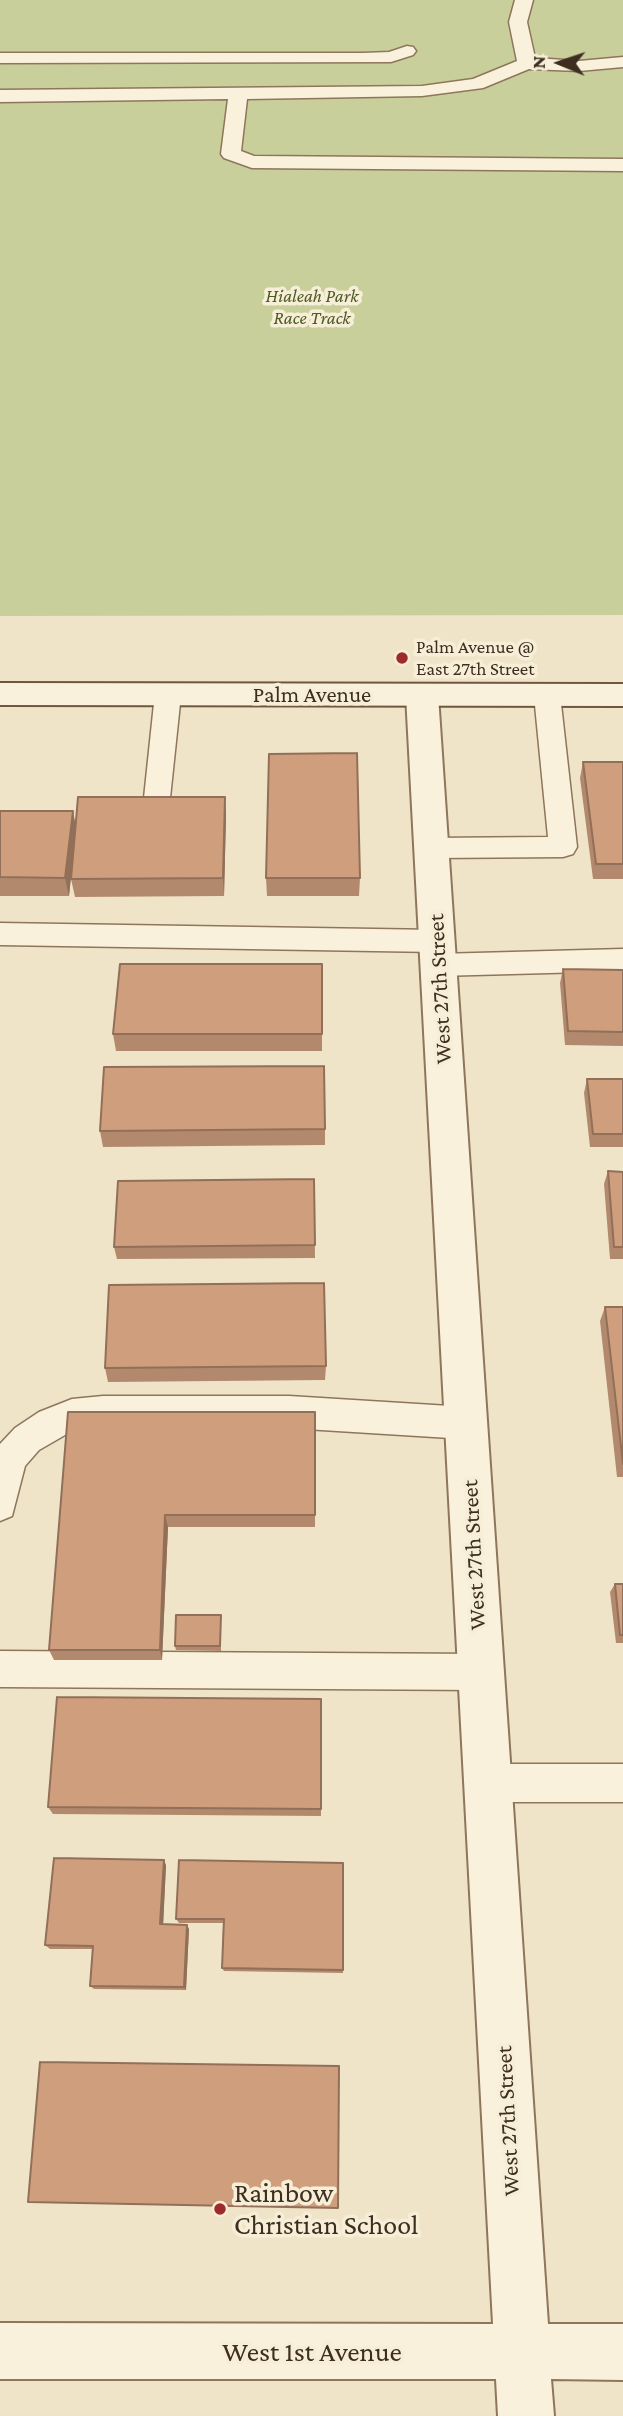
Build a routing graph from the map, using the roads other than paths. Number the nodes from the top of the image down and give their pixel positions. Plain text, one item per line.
1 (524, 0) edge
2 (407, 51) dead end
3 (0, 58) edge
4 (623, 62) edge
5 (527, 63) junction
6 (238, 94) junction
7 (0, 96) edge
8 (623, 165) edge
9 (0, 694) edge
10 (168, 694) junction
11 (422, 695) junction
12 (547, 695) junction
13 (623, 695) edge
14 (157, 798) edge
15 (432, 848) junction
16 (0, 934) edge
17 (438, 953) junction
18 (623, 960) edge
19 (466, 1423) junction
20 (0, 1504) edge
21 (0, 1669) edge
22 (481, 1672) junction
23 (488, 1783) junction
24 (623, 1783) edge
25 (0, 2351) edge
26 (522, 2352) junction
27 (623, 2352) edge
28 (526, 2416) edge

1 - 5 lane
2 - 3 lane
4 - 5 lane
5 - 6 lane
6 - 7 lane
6 - 8 lane
9 - 10 street, Palm Avenue
10 - 11 street, Palm Avenue
10 - 14 lane
11 - 12 street, Palm Avenue
11 - 15 street, West 27th Street
12 - 13 street, Palm Avenue
12 - 15 lane
15 - 17 street, West 27th Street
16 - 17 lane
17 - 18 lane
17 - 19 street, West 27th Street
19 - 20 lane
19 - 22 street, West 27th Street
21 - 22 lane
22 - 23 street, West 27th Street
23 - 24 lane
23 - 26 street, West 27th Street
25 - 26 street, West 1st Avenue
26 - 27 street, West 1st Avenue
26 - 28 street, West 27th Street

